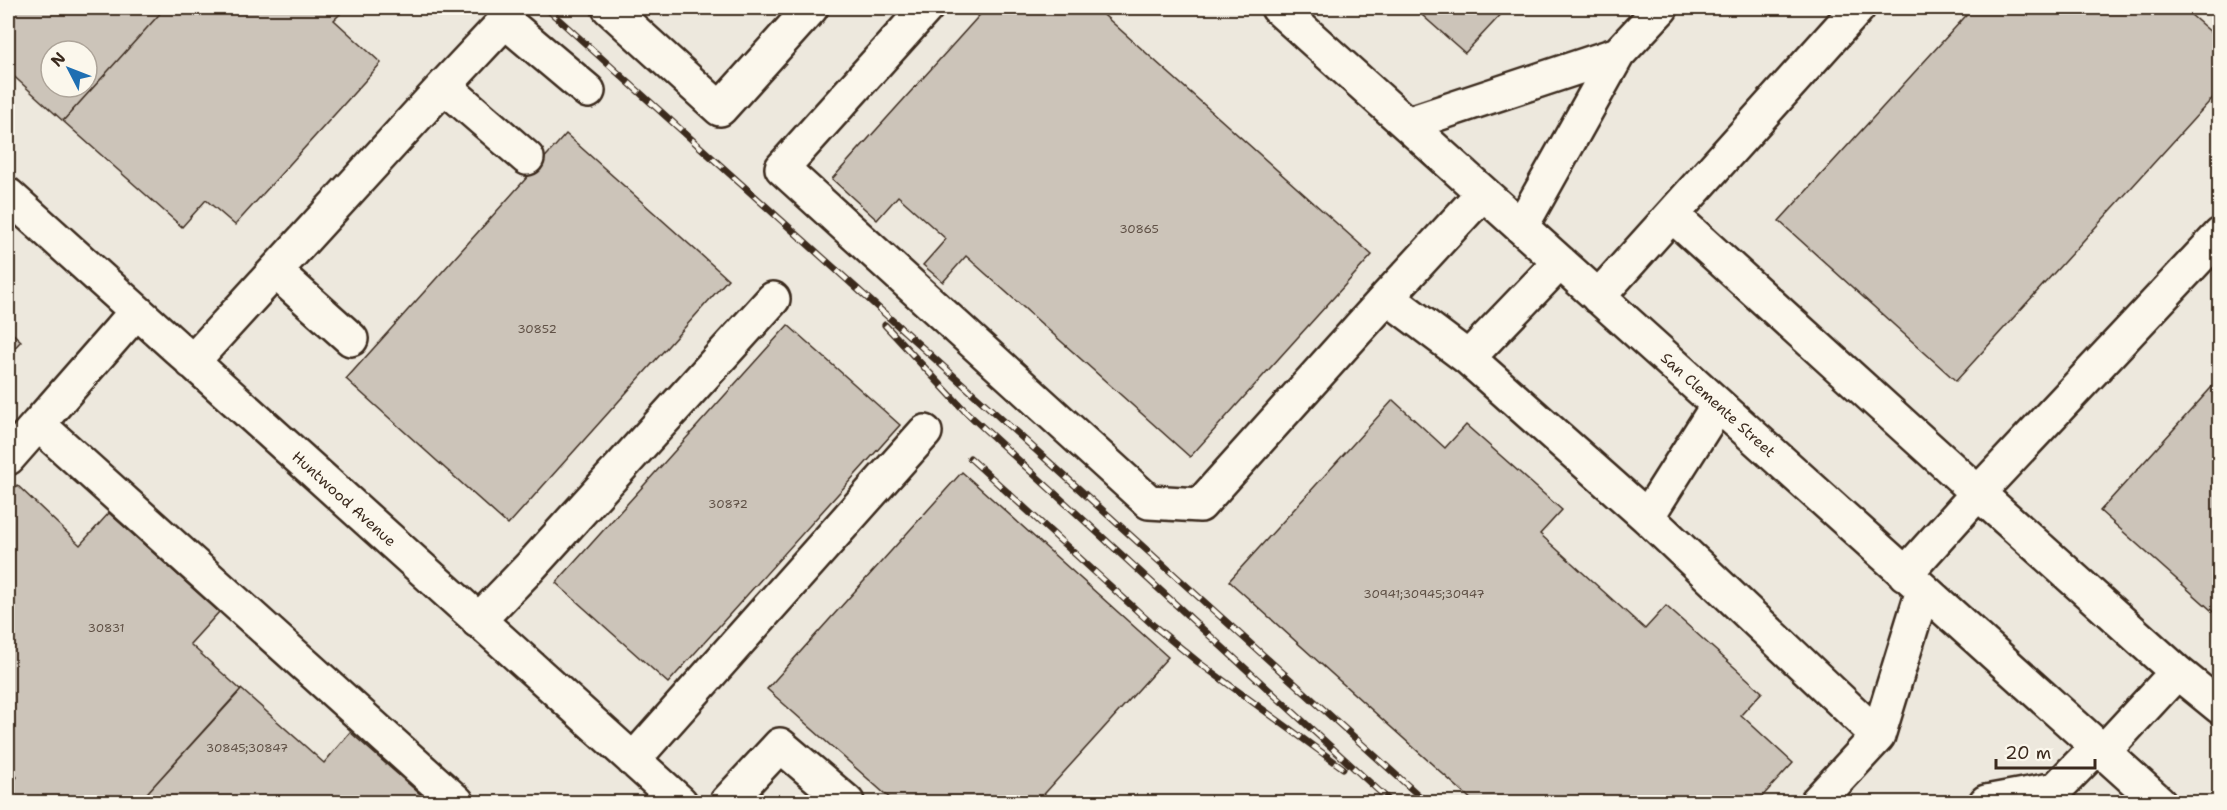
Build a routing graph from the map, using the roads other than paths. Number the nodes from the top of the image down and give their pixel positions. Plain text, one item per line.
1 (609, 8) edge
2 (811, 8) edge
3 (926, 8) edge
4 (1278, 8) edge
5 (1661, 8) edge
6 (1858, 8) edge
7 (1618, 54) junction
8 (444, 86) junction
9 (588, 91) dead end
10 (1407, 124) junction
11 (527, 158) dead end
12 (1483, 193) junction
13 (8, 195) edge
14 (1672, 214) junction
15 (1521, 227) junction
16 (2220, 235) edge
17 (1560, 262) junction
18 (275, 272) junction
19 (1387, 297) junction
20 (1598, 297) junction
21 (773, 299) dead end
22 (136, 312) junction
23 (351, 339) dead end
24 (1468, 358) junction
25 (192, 362) junction
26 (1718, 405) junction
27 (38, 424) junction
28 (925, 432) dead end
29 (8, 458) edge
30 (1978, 493) junction
31 (1647, 517) junction
32 (1914, 582) junction
33 (478, 621) junction
34 (2177, 672) junction
35 (2220, 707) edge
36 (1878, 736) junction
37 (2100, 750) junction
38 (633, 760) junction
39 (457, 802) edge
40 (677, 802) edge
41 (727, 802) edge
42 (847, 802) edge
43 (1817, 802) edge
44 (1986, 802) edge
45 (2158, 802) edge

1 - 2 street
3 - 19 street
4 - 10 street, San Clemente Street
5 - 7 street
6 - 14 street
7 - 10 street
7 - 15 street
8 - 9 street
8 - 11 street
8 - 18 street
10 - 12 street, San Clemente Street
12 - 15 street, San Clemente Street
12 - 19 street
13 - 22 street, Huntwood Avenue
14 - 20 street
14 - 30 street
15 - 17 street, San Clemente Street
16 - 30 street
17 - 20 street, San Clemente Street
17 - 24 street
18 - 23 street
18 - 25 street
19 - 24 street
20 - 26 street, San Clemente Street
21 - 33 street
22 - 25 street, Huntwood Avenue
22 - 27 street
24 - 31 street
25 - 33 street, Huntwood Avenue
26 - 31 street
26 - 32 street, San Clemente Street
27 - 29 street
27 - 39 street
28 - 38 street
30 - 32 street
30 - 34 street
31 - 36 street
32 - 36 street
32 - 37 street, San Clemente Street
33 - 38 street, Huntwood Avenue
34 - 35 street
34 - 37 street
36 - 43 street
37 - 44 street
37 - 45 street, San Clemente Street
38 - 40 street, Huntwood Avenue
41 - 42 street

